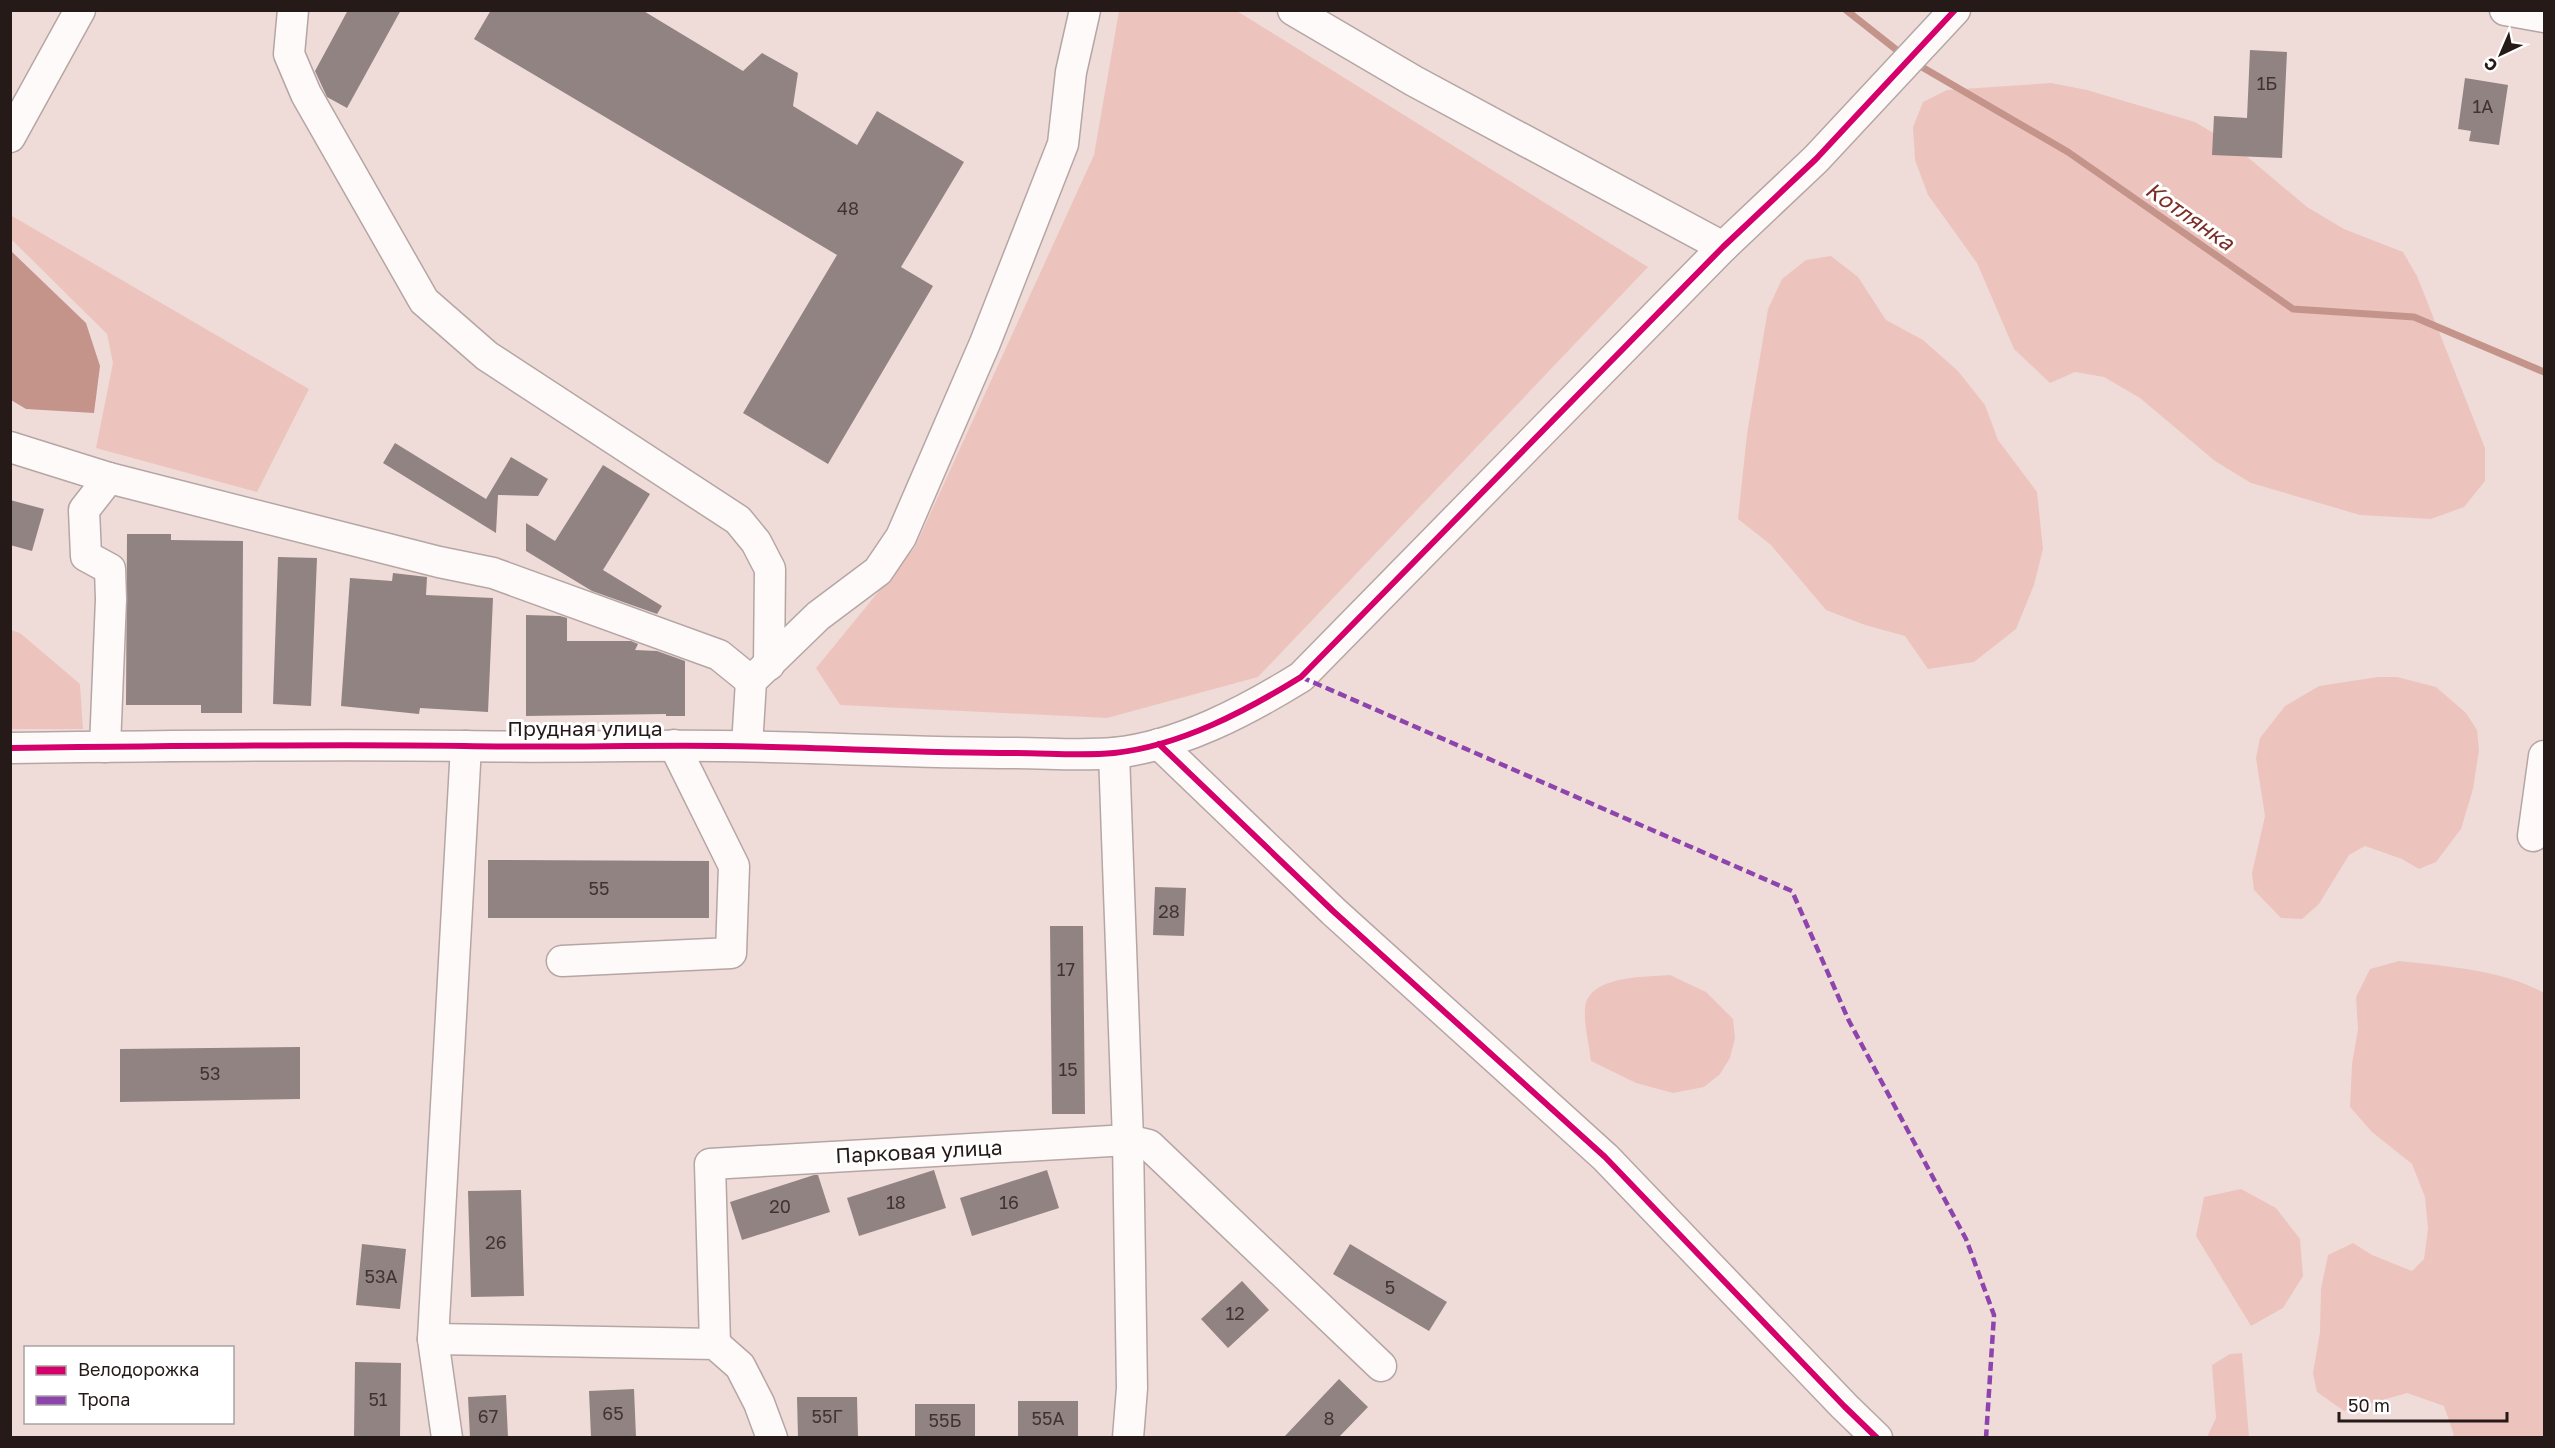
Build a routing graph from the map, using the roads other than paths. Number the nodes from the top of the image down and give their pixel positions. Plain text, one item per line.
1 (80, 10) edge
2 (293, 10) edge
3 (1085, 10) edge
4 (1293, 10) edge
5 (1955, 10) edge
6 (2505, 10) edge
7 (2544, 17) edge
8 (10, 137) edge
9 (1723, 247) junction
10 (10, 447) edge
11 (109, 478) junction
12 (760, 673) junction
13 (1159, 744) junction
14 (674, 745) junction
15 (466, 746) junction
16 (747, 746) junction
17 (105, 747) junction
18 (10, 748) edge
19 (1114, 753) junction
20 (2544, 756) edge
21 (2533, 836) dead end
22 (562, 961) dead end
23 (1128, 1140) junction
24 (433, 1339) junction
25 (715, 1344) junction
26 (1380, 1366) dead end
27 (447, 1437) edge
28 (772, 1437) edge
29 (1128, 1437) edge
30 (1877, 1437) edge

1 - 8 street
2 - 12 street
3 - 12 street
4 - 9 street
5 - 9 street, Прудная улица
6 - 7 street
9 - 13 street, Прудная улица
10 - 11 street
11 - 12 street
11 - 17 street
12 - 16 street
13 - 19 street, Прудная улица
13 - 30 street
14 - 15 street, Прудная улица
14 - 16 street, Прудная улица
14 - 22 street
15 - 17 street, Прудная улица
15 - 24 street
16 - 19 street, Прудная улица
17 - 18 street, Прудная улица
19 - 23 street
20 - 21 street
23 - 25 street, Парковая улица
23 - 26 street, Парковая улица
23 - 29 street
24 - 25 street
24 - 27 street
25 - 28 street

